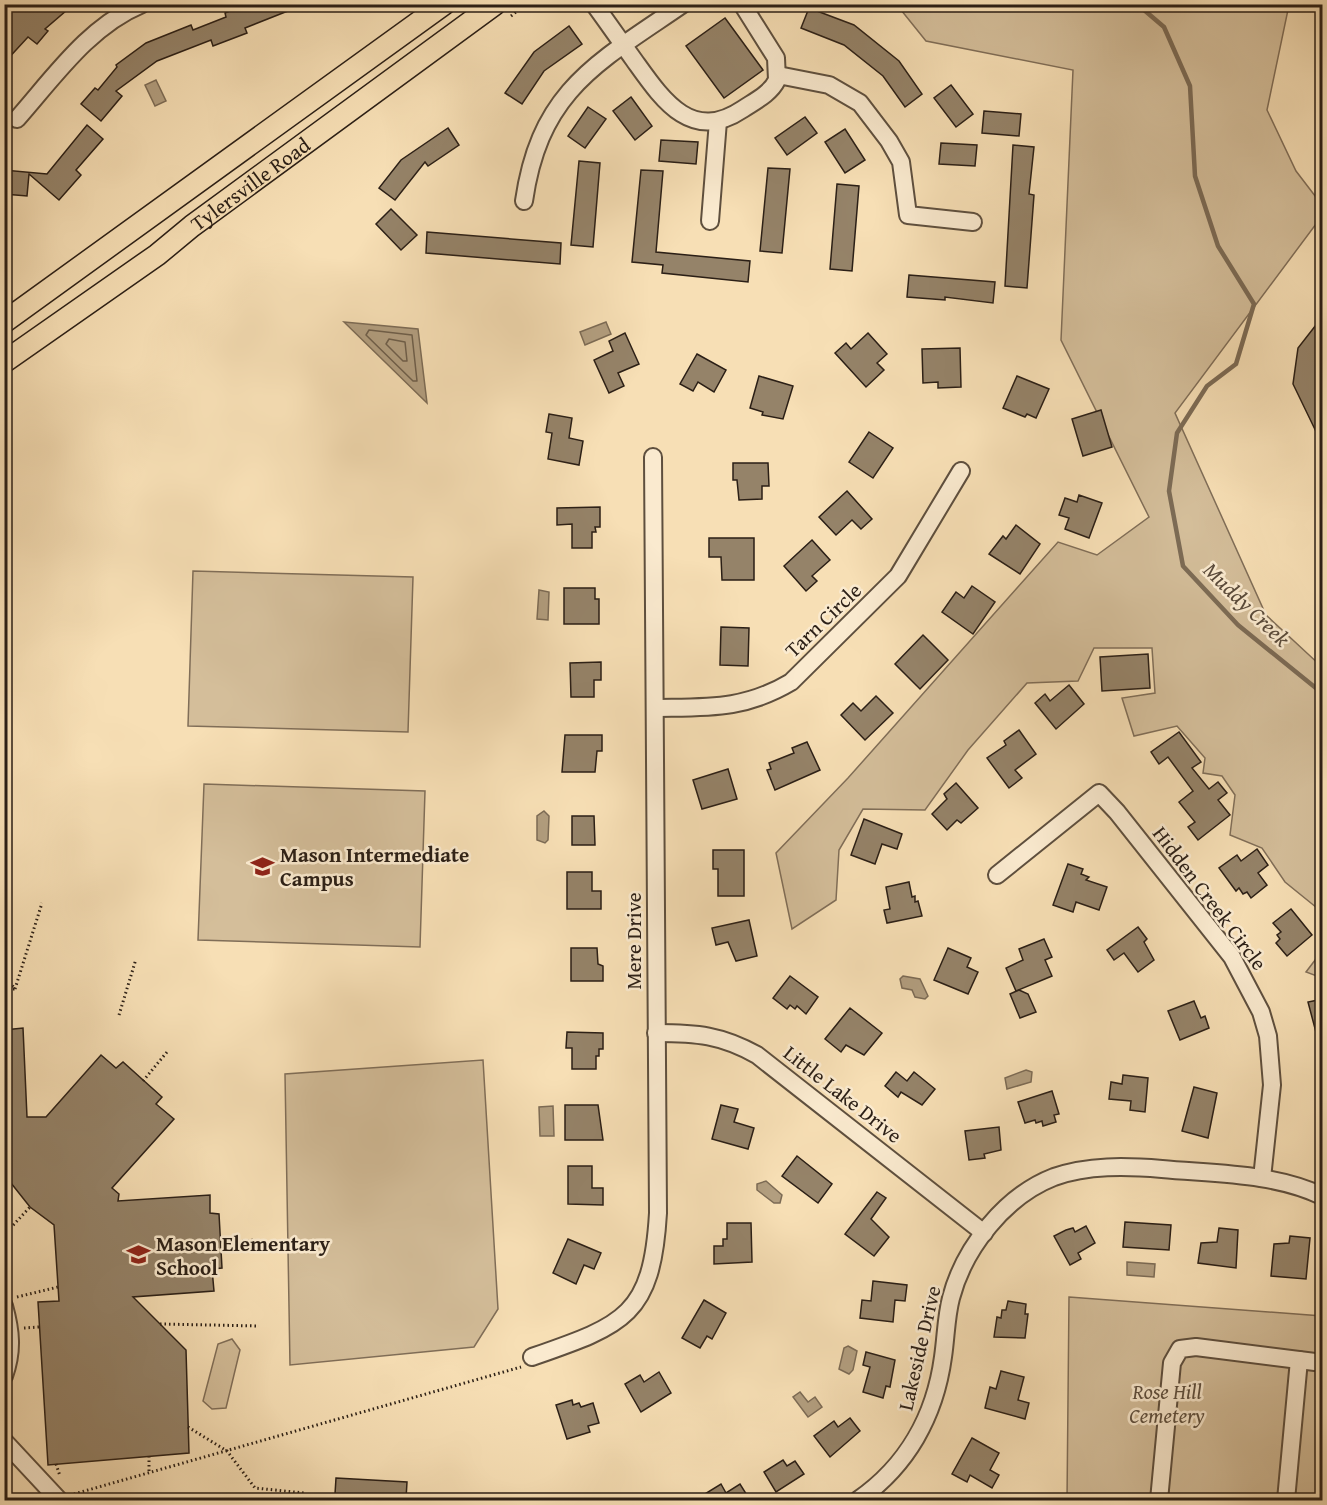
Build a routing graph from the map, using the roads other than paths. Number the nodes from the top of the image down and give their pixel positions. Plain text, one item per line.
1 (142, 4) edge
2 (444, 4) edge
3 (495, 4) edge
4 (594, 4) edge
5 (683, 4) edge
6 (742, 4) edge
7 (624, 46) junction
8 (778, 75) junction
9 (17, 120) dead end
10 (718, 121) junction
11 (524, 201) dead end
12 (710, 221) dead end
13 (973, 222) dead end
14 (4, 322) edge
15 (4, 362) edge
16 (653, 457) dead end
17 (961, 471) dead end
18 (655, 708) junction
19 (997, 875) dead end
20 (656, 1033) junction
21 (1262, 1178) junction
22 (1323, 1196) edge
23 (984, 1233) junction
24 (11, 1301) edge
25 (532, 1357) road end
26 (4, 1376) edge
27 (4, 1441) edge
28 (62, 1496) edge
29 (858, 1500) edge
30 (1159, 1500) edge
31 (1286, 1500) edge

1 - 9 street
2 - 14 main road, Tylersville Road
3 - 15 main road, Tylersville Road
4 - 7 street
5 - 7 street
6 - 8 street
7 - 10 street
7 - 11 street
8 - 10 street
8 - 13 street
10 - 12 street
16 - 18 street, Mere Drive
17 - 18 street, Tarn Circle
18 - 20 street, Mere Drive
19 - 21 street, Hidden Creek Circle
20 - 23 street, Little Lake Drive
20 - 25 street, Mere Drive
21 - 22 street
21 - 23 street, Lakeside Drive
23 - 29 street, Lakeside Drive
24 - 26 street
27 - 28 street
30 - 31 street

